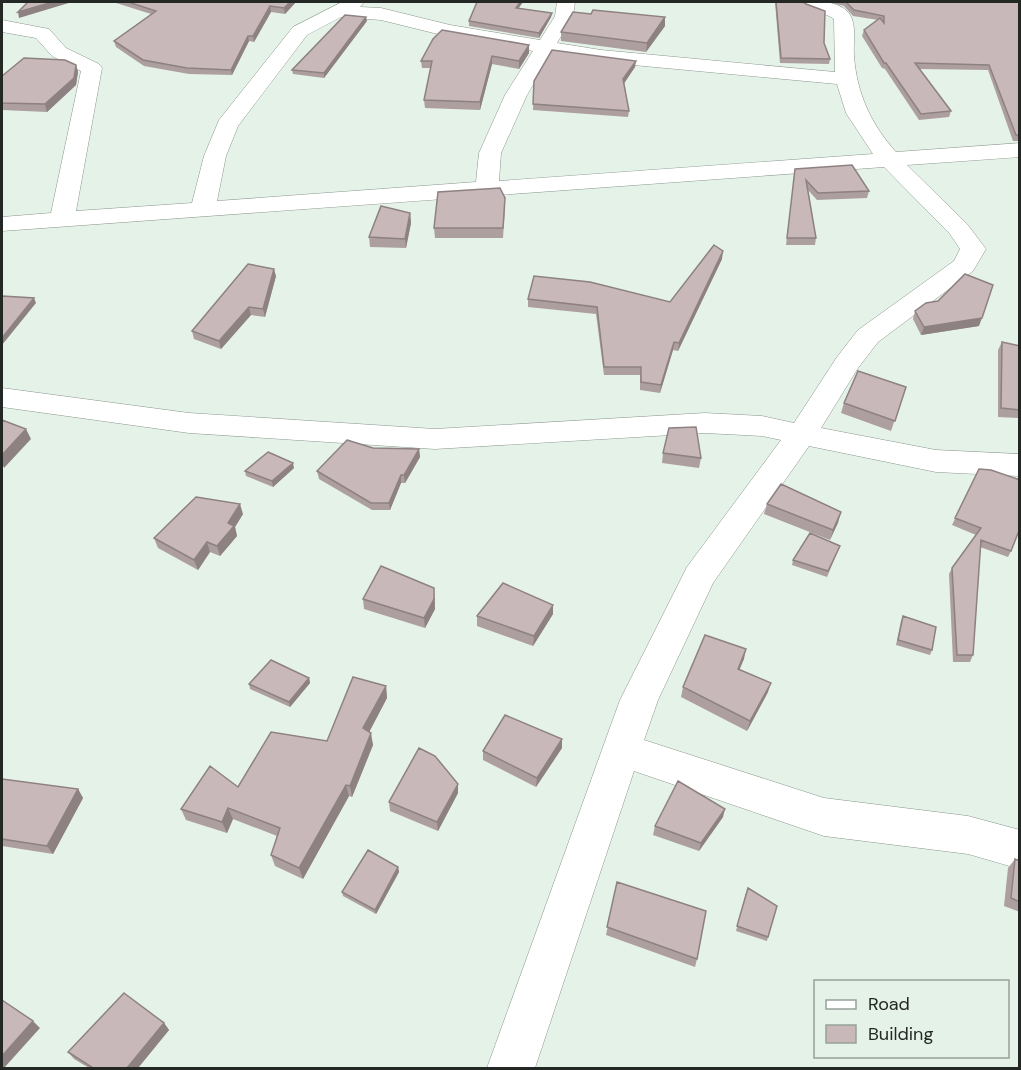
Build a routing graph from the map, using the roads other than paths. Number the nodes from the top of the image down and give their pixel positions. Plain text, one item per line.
1 (566, 2) edge
2 (808, 2) edge
3 (346, 6) edge
4 (2, 26) edge
5 (545, 46) junction
6 (846, 79) junction
7 (1020, 150) edge
8 (888, 159) junction
9 (487, 188) junction
10 (203, 209) junction
11 (62, 219) junction
12 (2, 224) edge
13 (2, 397) edge
14 (802, 434) junction
15 (1020, 465) edge
16 (622, 750) junction
17 (1020, 849) edge
18 (511, 1068) edge

1 - 5 street
2 - 6 street
3 - 5 street
3 - 10 street
4 - 11 street
5 - 6 street
5 - 9 street
6 - 8 street
7 - 8 street
8 - 9 street
8 - 14 street
9 - 10 street
10 - 11 street
11 - 12 street
13 - 14 street
14 - 15 street
14 - 16 street
16 - 17 street
16 - 18 street

